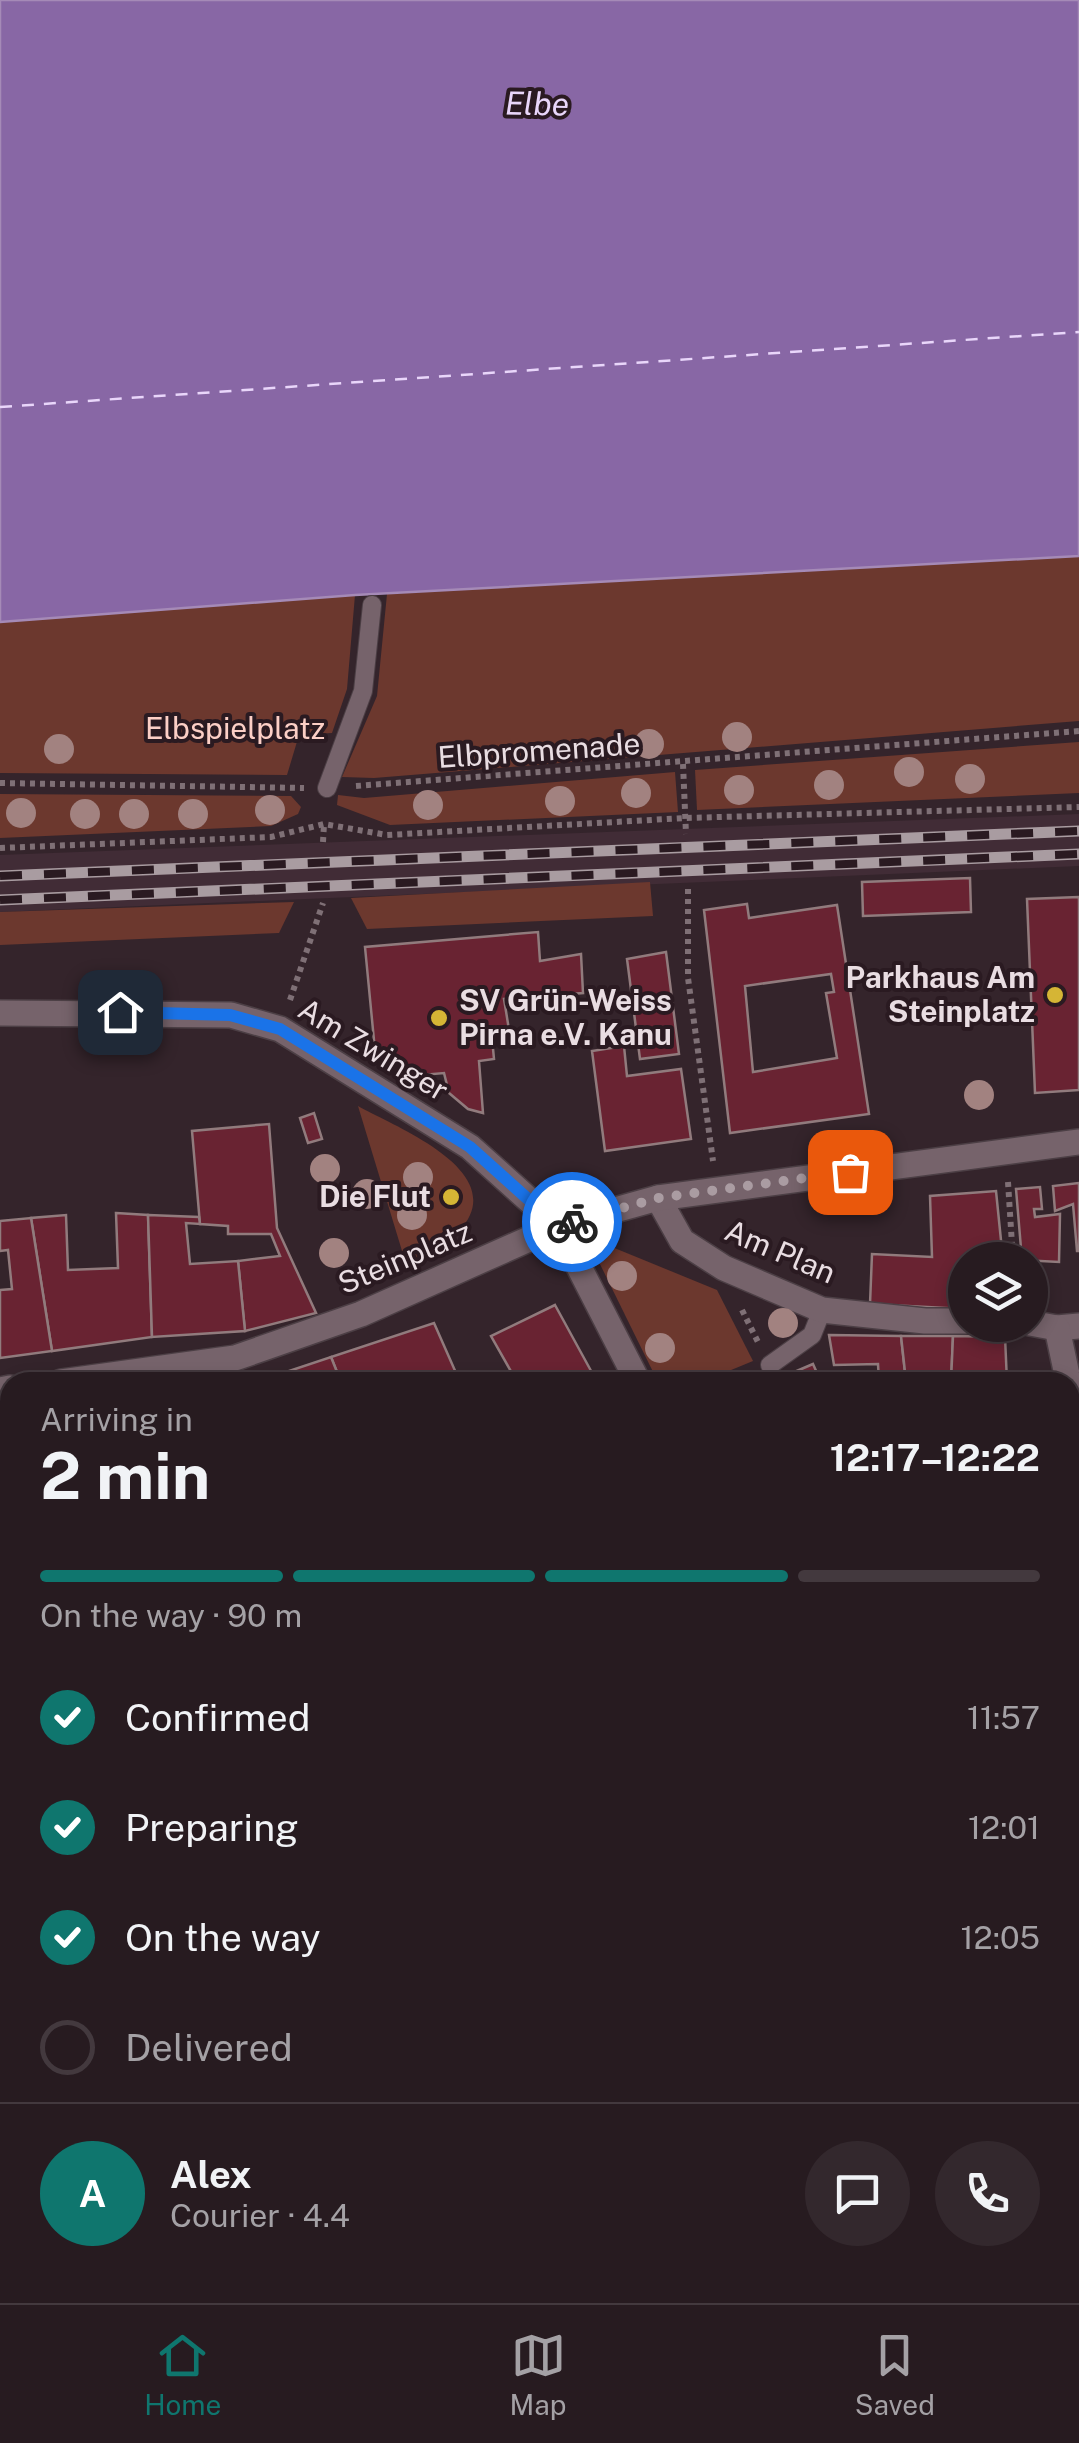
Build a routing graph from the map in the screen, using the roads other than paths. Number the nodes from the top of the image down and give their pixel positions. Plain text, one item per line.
1 (372, 606) dead end
2 (328, 788) road end
3 (0, 1013) edge
4 (1079, 1142) edge
5 (658, 1198) junction
6 (558, 1226) junction
7 (822, 1310) junction
8 (948, 1320) edge
9 (1068, 1327) edge
10 (235, 1358) junction
11 (770, 1365) road end
12 (134, 1372) edge
13 (240, 1372) edge
14 (633, 1372) edge
15 (1067, 1372) edge

1 - 2 lane
3 - 6 street, Am Zwinger
4 - 5 street, Steinplatz
5 - 6 street, Steinplatz
5 - 7 street, Am Plan
6 - 10 street, Steinplatz
6 - 14 street
7 - 8 street, Am Plan
7 - 11 lane
9 - 15 street
10 - 12 street, Steinplatz
10 - 13 street

